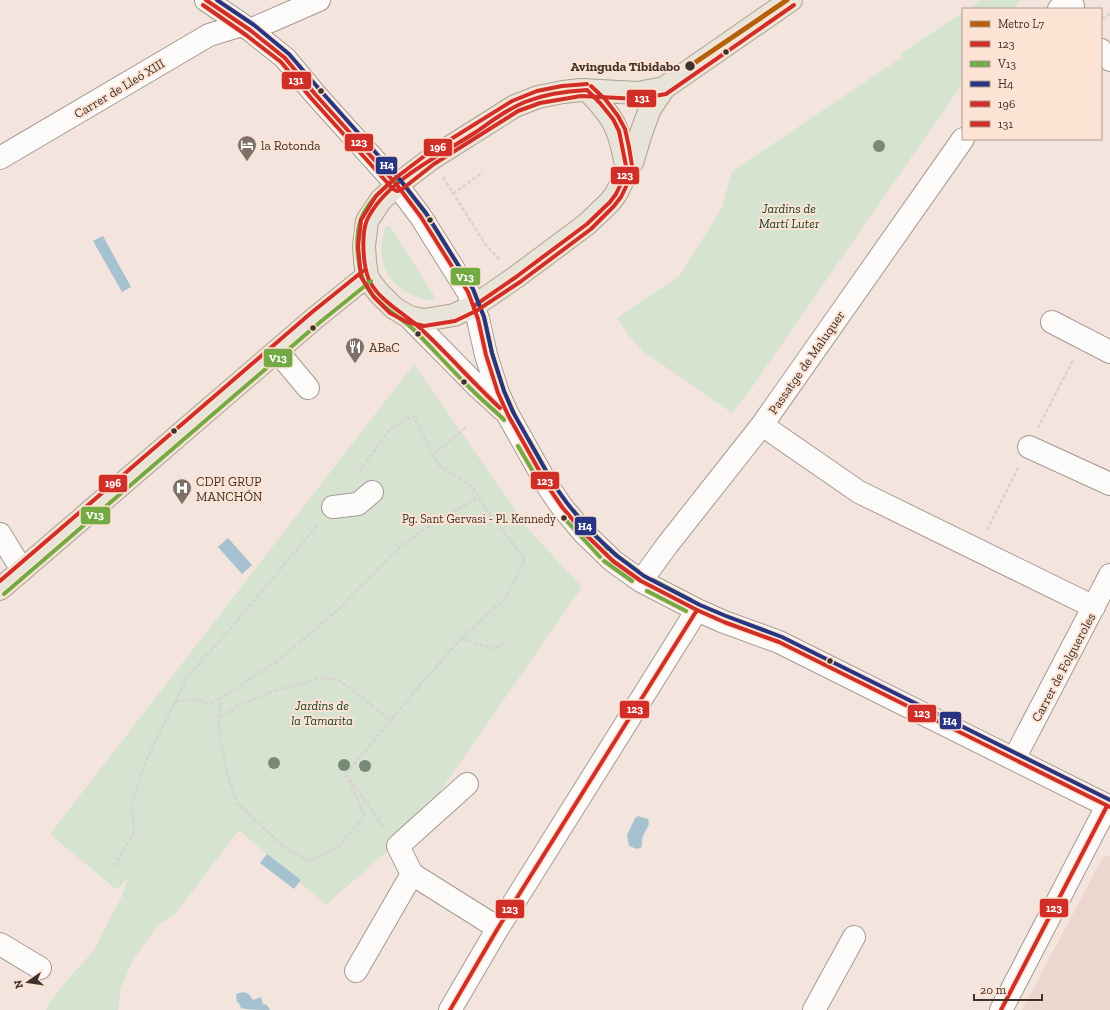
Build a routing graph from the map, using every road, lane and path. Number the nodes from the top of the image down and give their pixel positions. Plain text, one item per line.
1 (206, 0) edge
2 (319, 0) edge
3 (791, 0) edge
4 (1110, 14) edge
5 (1102, 19) edge
6 (246, 27) junction
7 (1102, 51) edge
8 (1110, 60) edge
9 (664, 88) junction
10 (587, 90) junction
11 (962, 140) edge
12 (0, 158) edge
13 (627, 171) junction
14 (483, 172) dead end
15 (442, 176) dead end
16 (397, 185) junction
17 (453, 194) junction
18 (500, 261) dead end
19 (367, 276) junction
20 (474, 306) junction
21 (409, 318) junction
22 (1052, 322) dead end
23 (1084, 338) junction
24 (277, 350) junction
25 (1110, 352) edge
26 (308, 388) dead end
27 (508, 415) junction
28 (762, 425) junction
29 (466, 427) dead end
30 (1029, 447) junction
31 (433, 455) junction
32 (358, 474) dead end
33 (1110, 484) edge
34 (472, 487) junction
35 (372, 492) dead end
36 (333, 507) joint
37 (0, 534) edge
38 (977, 550) junction
39 (22, 570) junction
40 (1110, 575) edge
41 (641, 581) junction
42 (0, 589) edge
43 (1094, 607) junction
44 (698, 610) junction
45 (461, 639) junction
46 (506, 641) dead end
47 (220, 699) junction
48 (175, 702) junction
49 (219, 718) junction
50 (390, 720) junction
51 (1014, 759) junction
52 (346, 774) junction
53 (467, 784) dead end
54 (1108, 806) edge
55 (398, 846) junction
56 (114, 866) dead end
57 (412, 874) junction
58 (498, 928) junction
59 (854, 937) dead end
60 (0, 944) edge
61 (40, 968) dead end
62 (356, 971) dead end
63 (450, 1010) edge
64 (814, 1010) edge
65 (1001, 1010) edge

1 - 6 street
2 - 6 street, Carrer de Lleó XIII
3 - 9 main road
4 - 5 path
6 - 12 street, Carrer de Lleó XIII
6 - 16 street
7 - 8 street
9 - 10 main road
9 - 13 main road
10 - 13 main road
10 - 16 main road
11 - 28 street, Passatge de Maluquer
13 - 20 main road
14 - 17 path
15 - 17 path
16 - 19 main road
16 - 20 street
17 - 18 path
19 - 21 main road
19 - 24 main road
20 - 21 main road
20 - 27 street
21 - 27 street
22 - 23 street
23 - 25 street
23 - 30 path
24 - 26 street
24 - 39 main road
27 - 41 street
28 - 38 street
28 - 41 street, Passatge de Maluquer
29 - 31 path
30 - 33 street
30 - 38 path
31 - 32 path
31 - 34 path
34 - 45 path
34 - 47 path
35 - 36 street
36 - 48 path
37 - 39 street
38 - 43 street
39 - 42 main road
40 - 43 street, Carrer de Folgueroles
41 - 44 street
43 - 51 street, Carrer de Folgueroles
44 - 51 street
44 - 58 street
45 - 46 path
45 - 50 path
47 - 48 path
47 - 49 path
48 - 56 path
49 - 50 path
49 - 52 path
50 - 52 path
51 - 54 street
52 - 55 path
53 - 55 street
54 - 65 street
55 - 57 street
57 - 58 street
57 - 62 street
58 - 63 street
59 - 64 street
60 - 61 street

